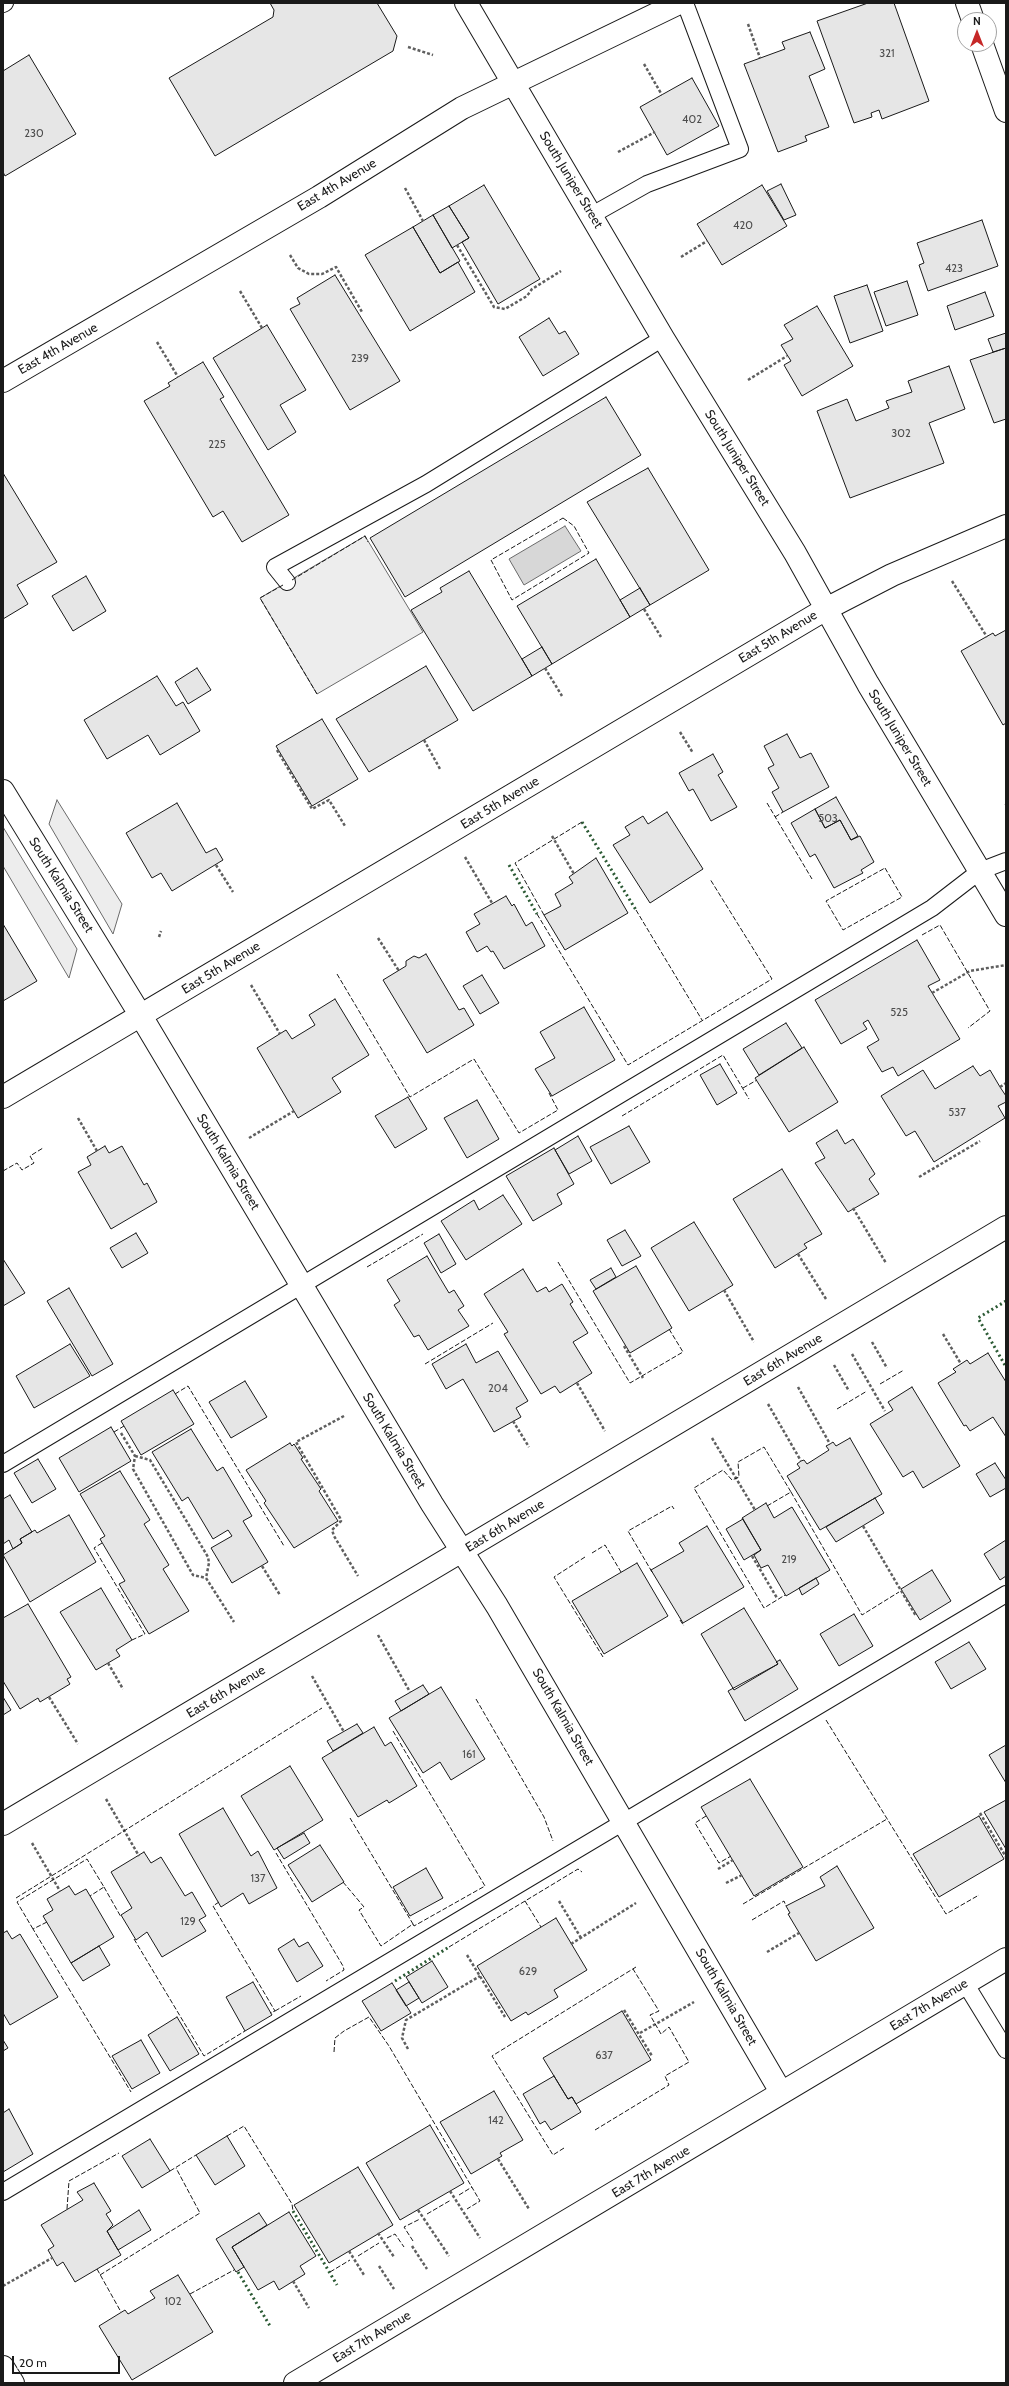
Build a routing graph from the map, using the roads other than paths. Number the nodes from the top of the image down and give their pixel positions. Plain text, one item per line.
1 (466, 3) edge
2 (679, 3) edge
3 (685, 3) edge
4 (985, 52) edge
5 (514, 83) junction
6 (1006, 111) edge
7 (592, 215) junction
8 (663, 338) junction
9 (3, 381) edge
10 (1006, 526) edge
11 (287, 582) dead end
12 (826, 609) junction
13 (3, 791) edge
14 (1006, 861) edge
15 (980, 871) junction
16 (1006, 915) edge
17 (141, 1016) junction
18 (3, 1097) edge
19 (1006, 1227) edge
20 (302, 1286) junction
21 (3, 1464) edge
22 (462, 1551) junction
23 (1006, 1594) edge
24 (624, 1822) junction
25 (3, 1824) edge
26 (1006, 1959) edge
27 (965, 1983) junction
28 (1006, 2050) edge
29 (781, 2092) junction
30 (3, 2192) edge
31 (3, 2367) edge
32 (13, 2383) edge
33 (295, 2383) edge

1 - 5 street, South Juniper Street
2 - 5 street, East 4th Avenue
3 - 7 lane
4 - 6 street
5 - 7 street, South Juniper Street
5 - 9 street, East 4th Avenue
7 - 8 street, South Juniper Street
8 - 11 lane
8 - 12 street, South Juniper Street
10 - 12 street, East 5th Avenue
12 - 15 street, South Juniper Street
12 - 17 street, East 5th Avenue
13 - 17 street, South Kalmia Street
14 - 15 lane
15 - 16 street, South Juniper Street
15 - 20 lane
17 - 18 street, East 5th Avenue
17 - 20 street, South Kalmia Street
19 - 22 street, East 6th Avenue
20 - 21 lane
20 - 22 street, South Kalmia Street
22 - 24 street, South Kalmia Street
22 - 25 street, East 6th Avenue
23 - 24 lane
24 - 29 street, South Kalmia Street
24 - 30 lane
26 - 27 street, East 7th Avenue
27 - 28 lane
27 - 29 street, East 7th Avenue
29 - 33 street, East 7th Avenue
31 - 32 street

